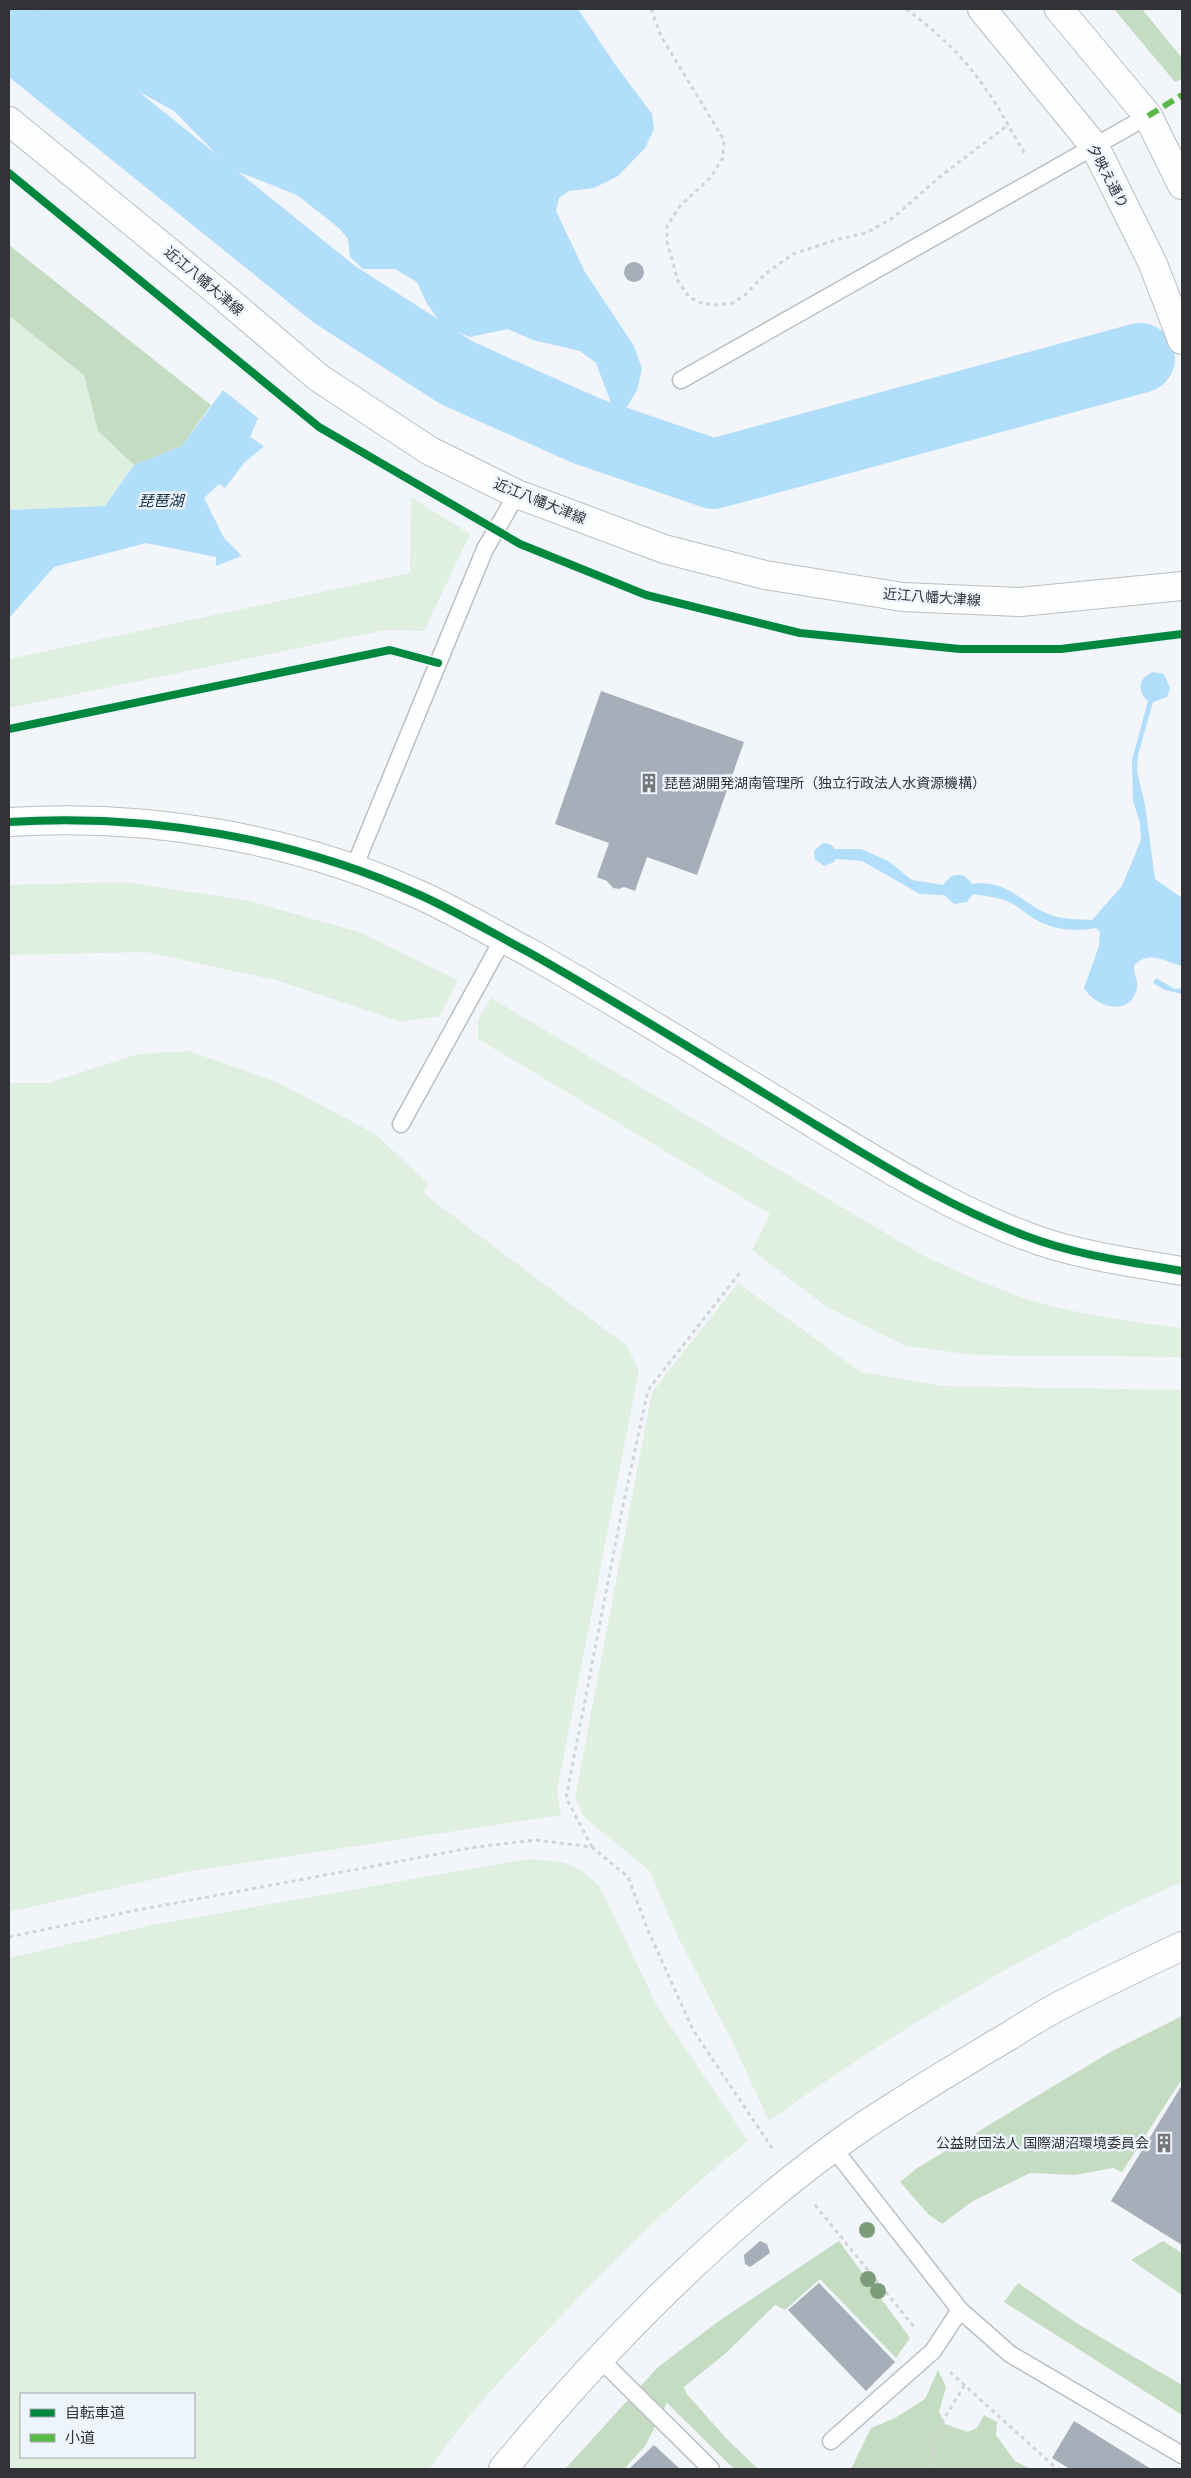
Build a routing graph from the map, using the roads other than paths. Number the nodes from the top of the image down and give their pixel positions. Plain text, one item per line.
1 (982, 9) edge
2 (1059, 9) edge
3 (1148, 116) junction
4 (9, 122) edge
5 (1095, 147) junction
6 (1182, 185) edge
7 (1182, 340) edge
8 (681, 380) dead end
9 (517, 494) junction
10 (1182, 586) edge
11 (9, 822) edge
12 (353, 870) junction
13 (503, 938) junction
14 (401, 1124) dead end
15 (1182, 1271) edge
16 (1182, 1946) edge
17 (834, 2149) junction
18 (960, 2310) junction
19 (601, 2360) junction
20 (832, 2440) dead end
21 (1182, 2455) edge
22 (503, 2469) edge
23 (711, 2469) edge

1 - 5 street, 夕映え通り
2 - 3 street
3 - 5 lane
3 - 6 street
4 - 9 street, 近江八幡大津線
5 - 7 street, 夕映え通り
5 - 8 lane
9 - 10 street, 近江八幡大津線
9 - 12 lane
11 - 12 street
12 - 13 street
13 - 14 lane
13 - 15 street
16 - 17 street
17 - 18 lane
17 - 19 street
18 - 20 lane
18 - 21 lane
19 - 22 street
19 - 23 lane

